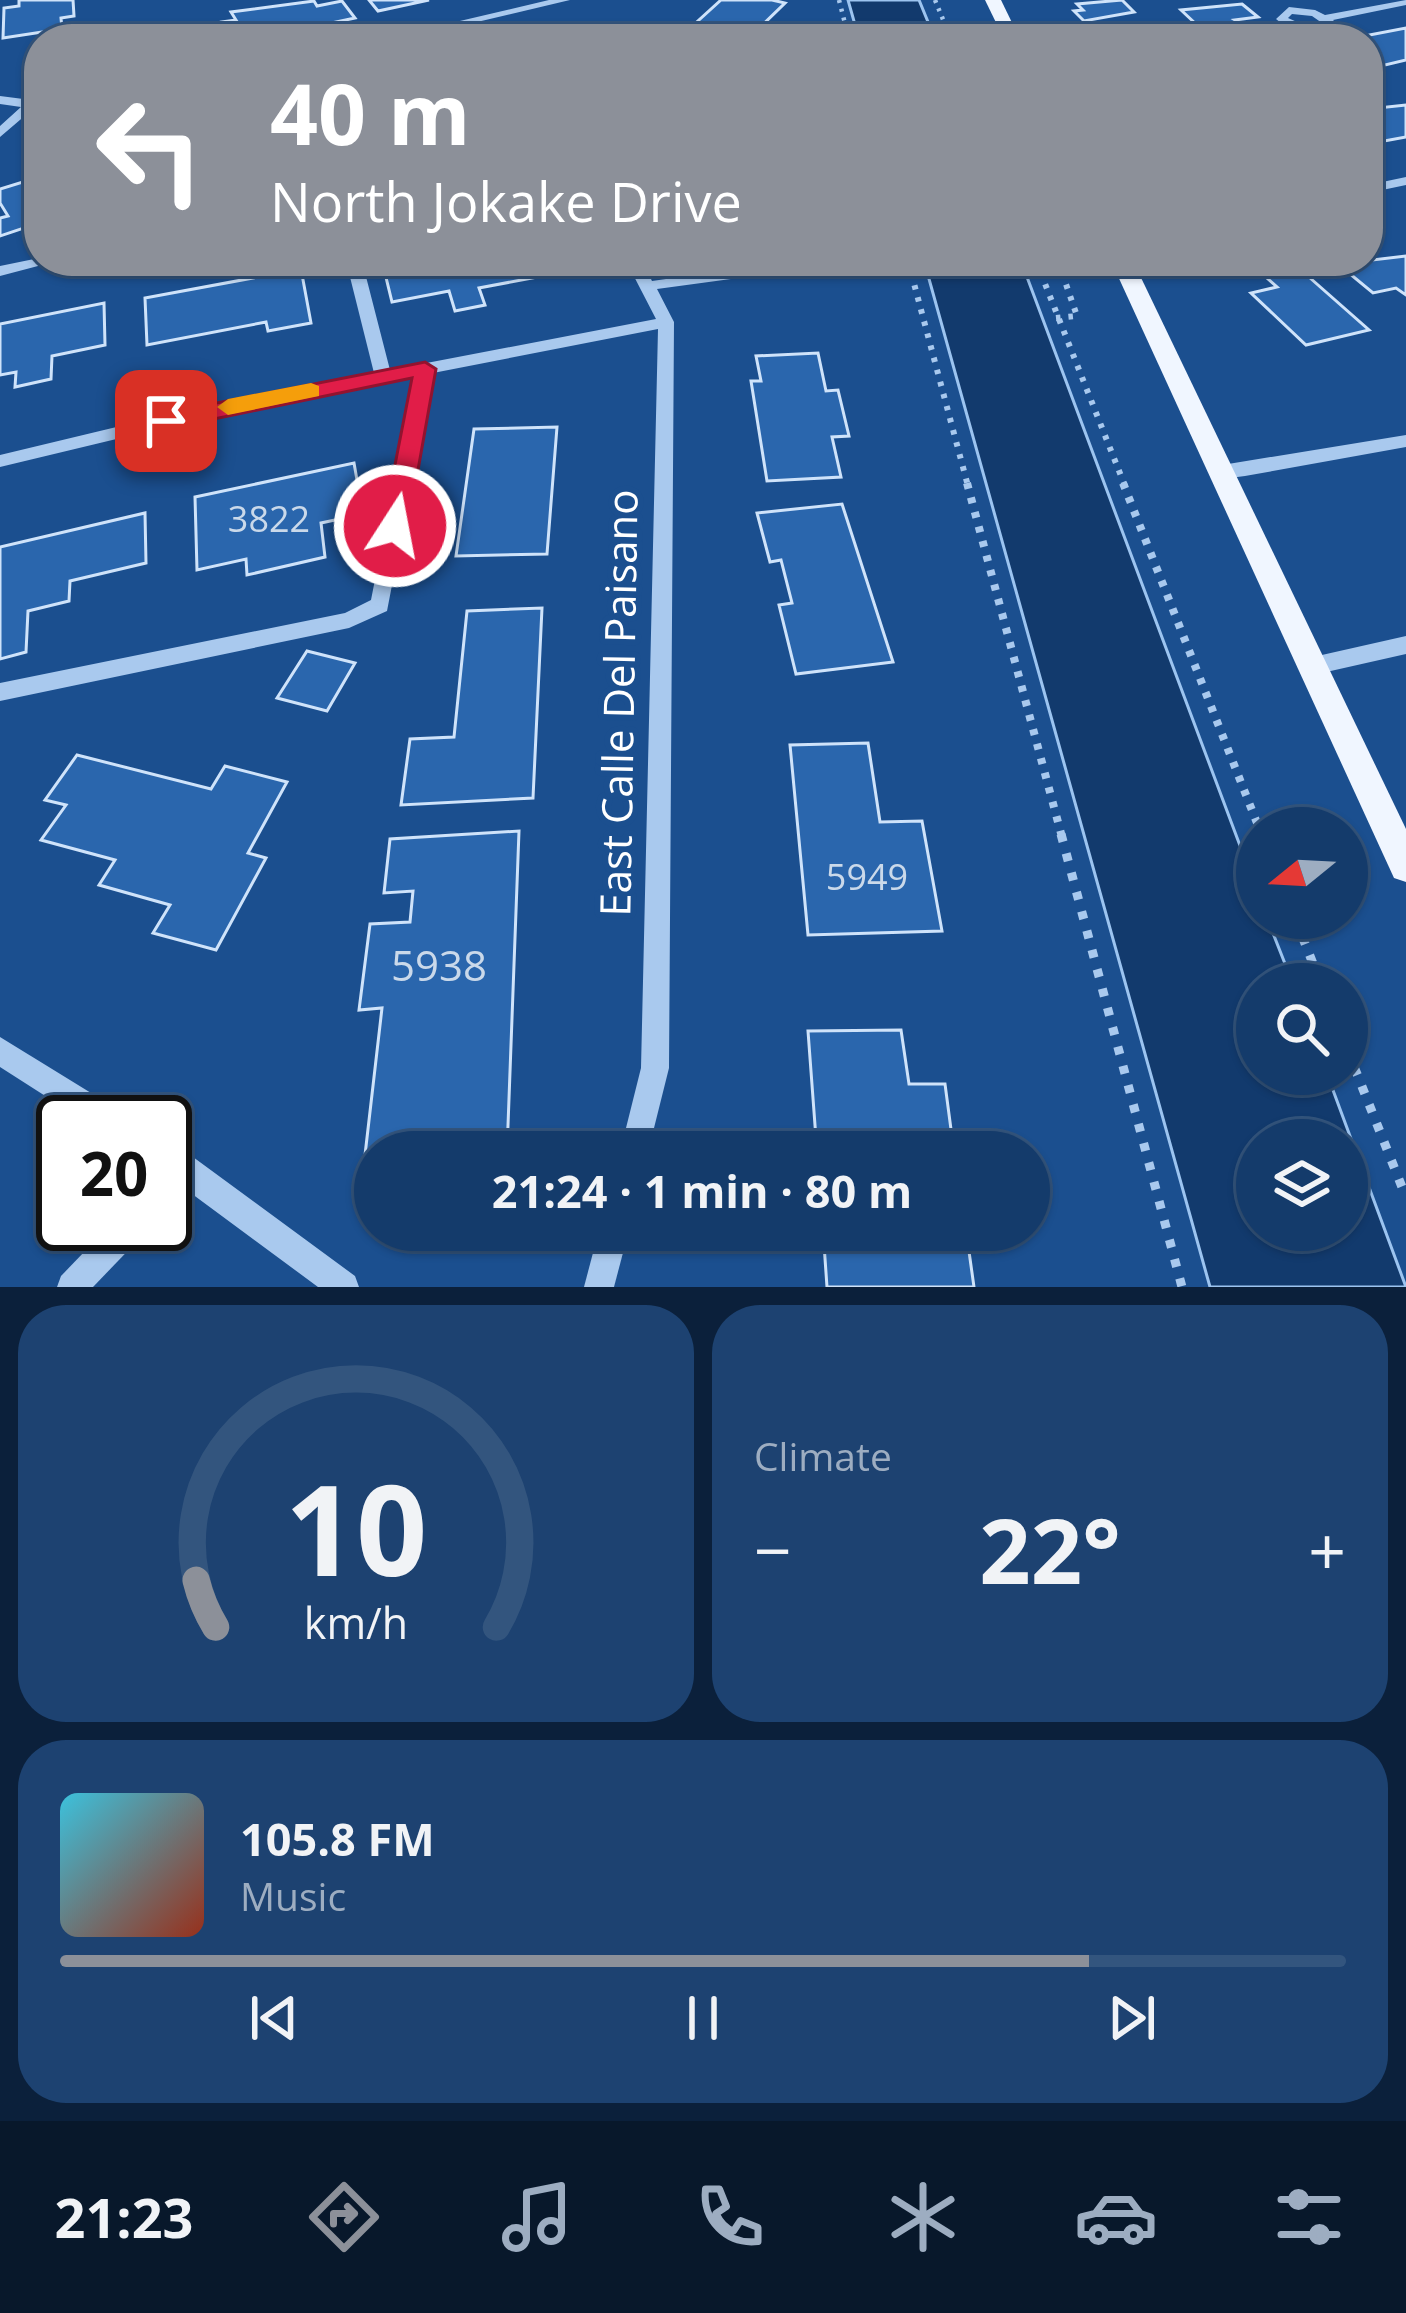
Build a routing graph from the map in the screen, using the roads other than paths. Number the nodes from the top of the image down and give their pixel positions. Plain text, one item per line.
1 (564, 0) edge
2 (1282, 0) edge
3 (1406, 2) edge
4 (454, 23) joint
5 (450, 24) edge
6 (1292, 24) edge
7 (1329, 24) edge
8 (24, 114) edge
9 (0, 133) edge
10 (358, 276) edge
11 (641, 276) edge
12 (718, 276) edge
13 (1130, 276) edge
14 (646, 286) junction
15 (666, 322) junction
16 (425, 369) junction
17 (383, 377) junction
18 (1406, 429) edge
19 (1406, 441) edge
20 (1385, 442) junction
21 (0, 461) edge
22 (1222, 472) junction
23 (1406, 645) edge
24 (1313, 666) junction
25 (0, 692) edge
26 (1406, 866) edge
27 (0, 1051) edge
28 (69, 1095) edge
29 (640, 1131) edge
30 (192, 1184) edge
31 (106, 1251) edge
32 (608, 1251) edge
33 (72, 1287) edge
34 (344, 1287) edge
35 (599, 1287) edge

1 - 4 street
2 - 6 street
3 - 7 street
4 - 5 street
8 - 9 street
10 - 17 street
11 - 14 street, East Calle Del Paisano
12 - 14 street
13 - 22 main road
14 - 15 street, East Calle Del Paisano
15 - 16 street
15 - 29 street, East Calle Del Paisano
16 - 17 street
16 - 25 street
17 - 21 street
18 - 20 street
19 - 20 street
20 - 22 street
22 - 24 main road
23 - 24 street
24 - 26 main road
27 - 28 street
30 - 34 street
31 - 33 street
32 - 35 street

